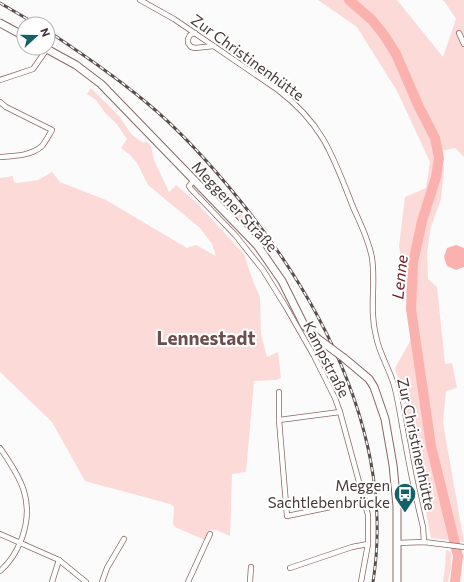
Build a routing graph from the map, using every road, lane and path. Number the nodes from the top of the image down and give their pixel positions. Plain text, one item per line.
1 (140, 0) edge
2 (0, 23) edge
3 (16, 32) edge
4 (195, 33) junction
5 (459, 33) dead end
6 (464, 44) edge
7 (214, 46) junction
8 (56, 54) edge
9 (41, 56) edge
10 (0, 80) edge
11 (0, 102) edge
12 (0, 157) edge
13 (194, 180) junction
14 (279, 392) dead end
15 (340, 412) junction
16 (279, 420) junction
17 (0, 448) edge
18 (365, 500) junction
19 (0, 534) edge
20 (210, 534) dead end
21 (124, 539) dead end
22 (424, 542) junction
23 (20, 543) junction
24 (396, 543) junction
25 (368, 544) junction
26 (464, 547) edge
27 (59, 560) junction
28 (251, 567) dead end
29 (290, 568) dead end
30 (0, 571) edge
31 (52, 582) edge
32 (86, 582) edge
33 (102, 582) edge
34 (188, 582) edge
35 (250, 582) edge
36 (361, 582) edge
37 (397, 582) edge

1 - 4 street, Zur Christinenhütte
2 - 3 main road
4 - 7 street, Zur Christinenhütte
4 - 7 street
5 - 6 street
7 - 22 street, Zur Christinenhütte
8 - 13 main road, Meggener Straße
9 - 10 street
11 - 12 street
13 - 15 street, Kampstraße
13 - 24 main road, Meggener Straße, bridge
14 - 16 street
15 - 16 street
15 - 18 street, Kampstraße
16 - 18 street
17 - 23 street
18 - 25 street, Kampstraße
19 - 23 street
20 - 34 street
21 - 33 street
22 - 24 street
22 - 26 street
23 - 27 street
23 - 30 street
24 - 37 main road, Meggener Straße
25 - 29 street
25 - 36 street, Kampstraße
27 - 31 street
27 - 32 street
28 - 35 street

